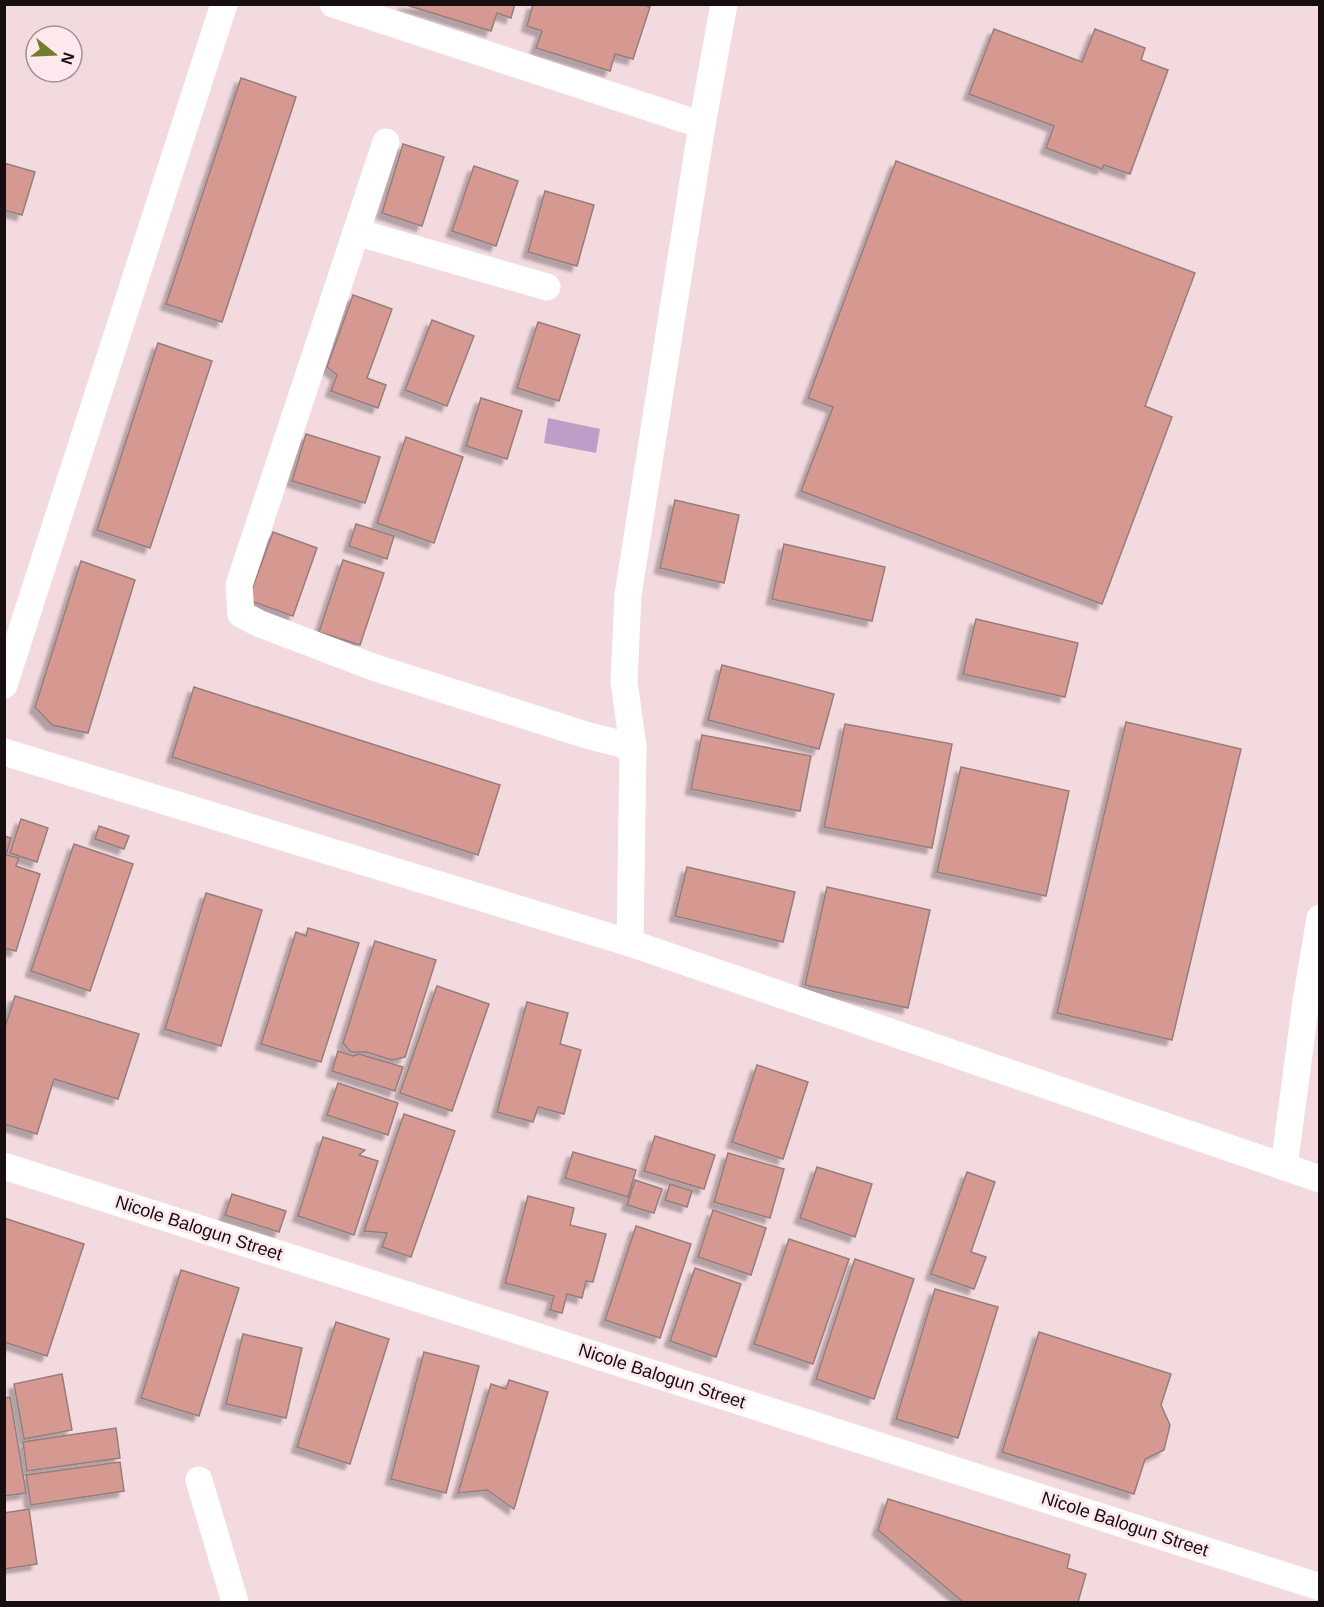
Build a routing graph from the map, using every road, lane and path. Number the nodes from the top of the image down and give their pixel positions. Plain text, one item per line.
1 (224, 4) edge
2 (333, 4) edge
3 (724, 4) edge
4 (702, 125) junction
5 (386, 142) dead end
6 (356, 232) junction
7 (547, 287) dead end
8 (4, 685) edge
9 (633, 747) junction
10 (4, 753) edge
11 (1320, 918) edge
12 (630, 943) junction
13 (4, 1166) edge
14 (1284, 1167) junction
15 (1320, 1179) edge
16 (199, 1480) dead end
17 (1320, 1587) edge
18 (235, 1602) edge

1 - 8 street
2 - 4 street
3 - 4 street
4 - 9 street
5 - 6 street
6 - 7 street
6 - 9 street
9 - 12 street
10 - 12 street
11 - 14 street
12 - 14 street
13 - 17 street, Nicole Balogun Street
14 - 15 street
16 - 18 street

